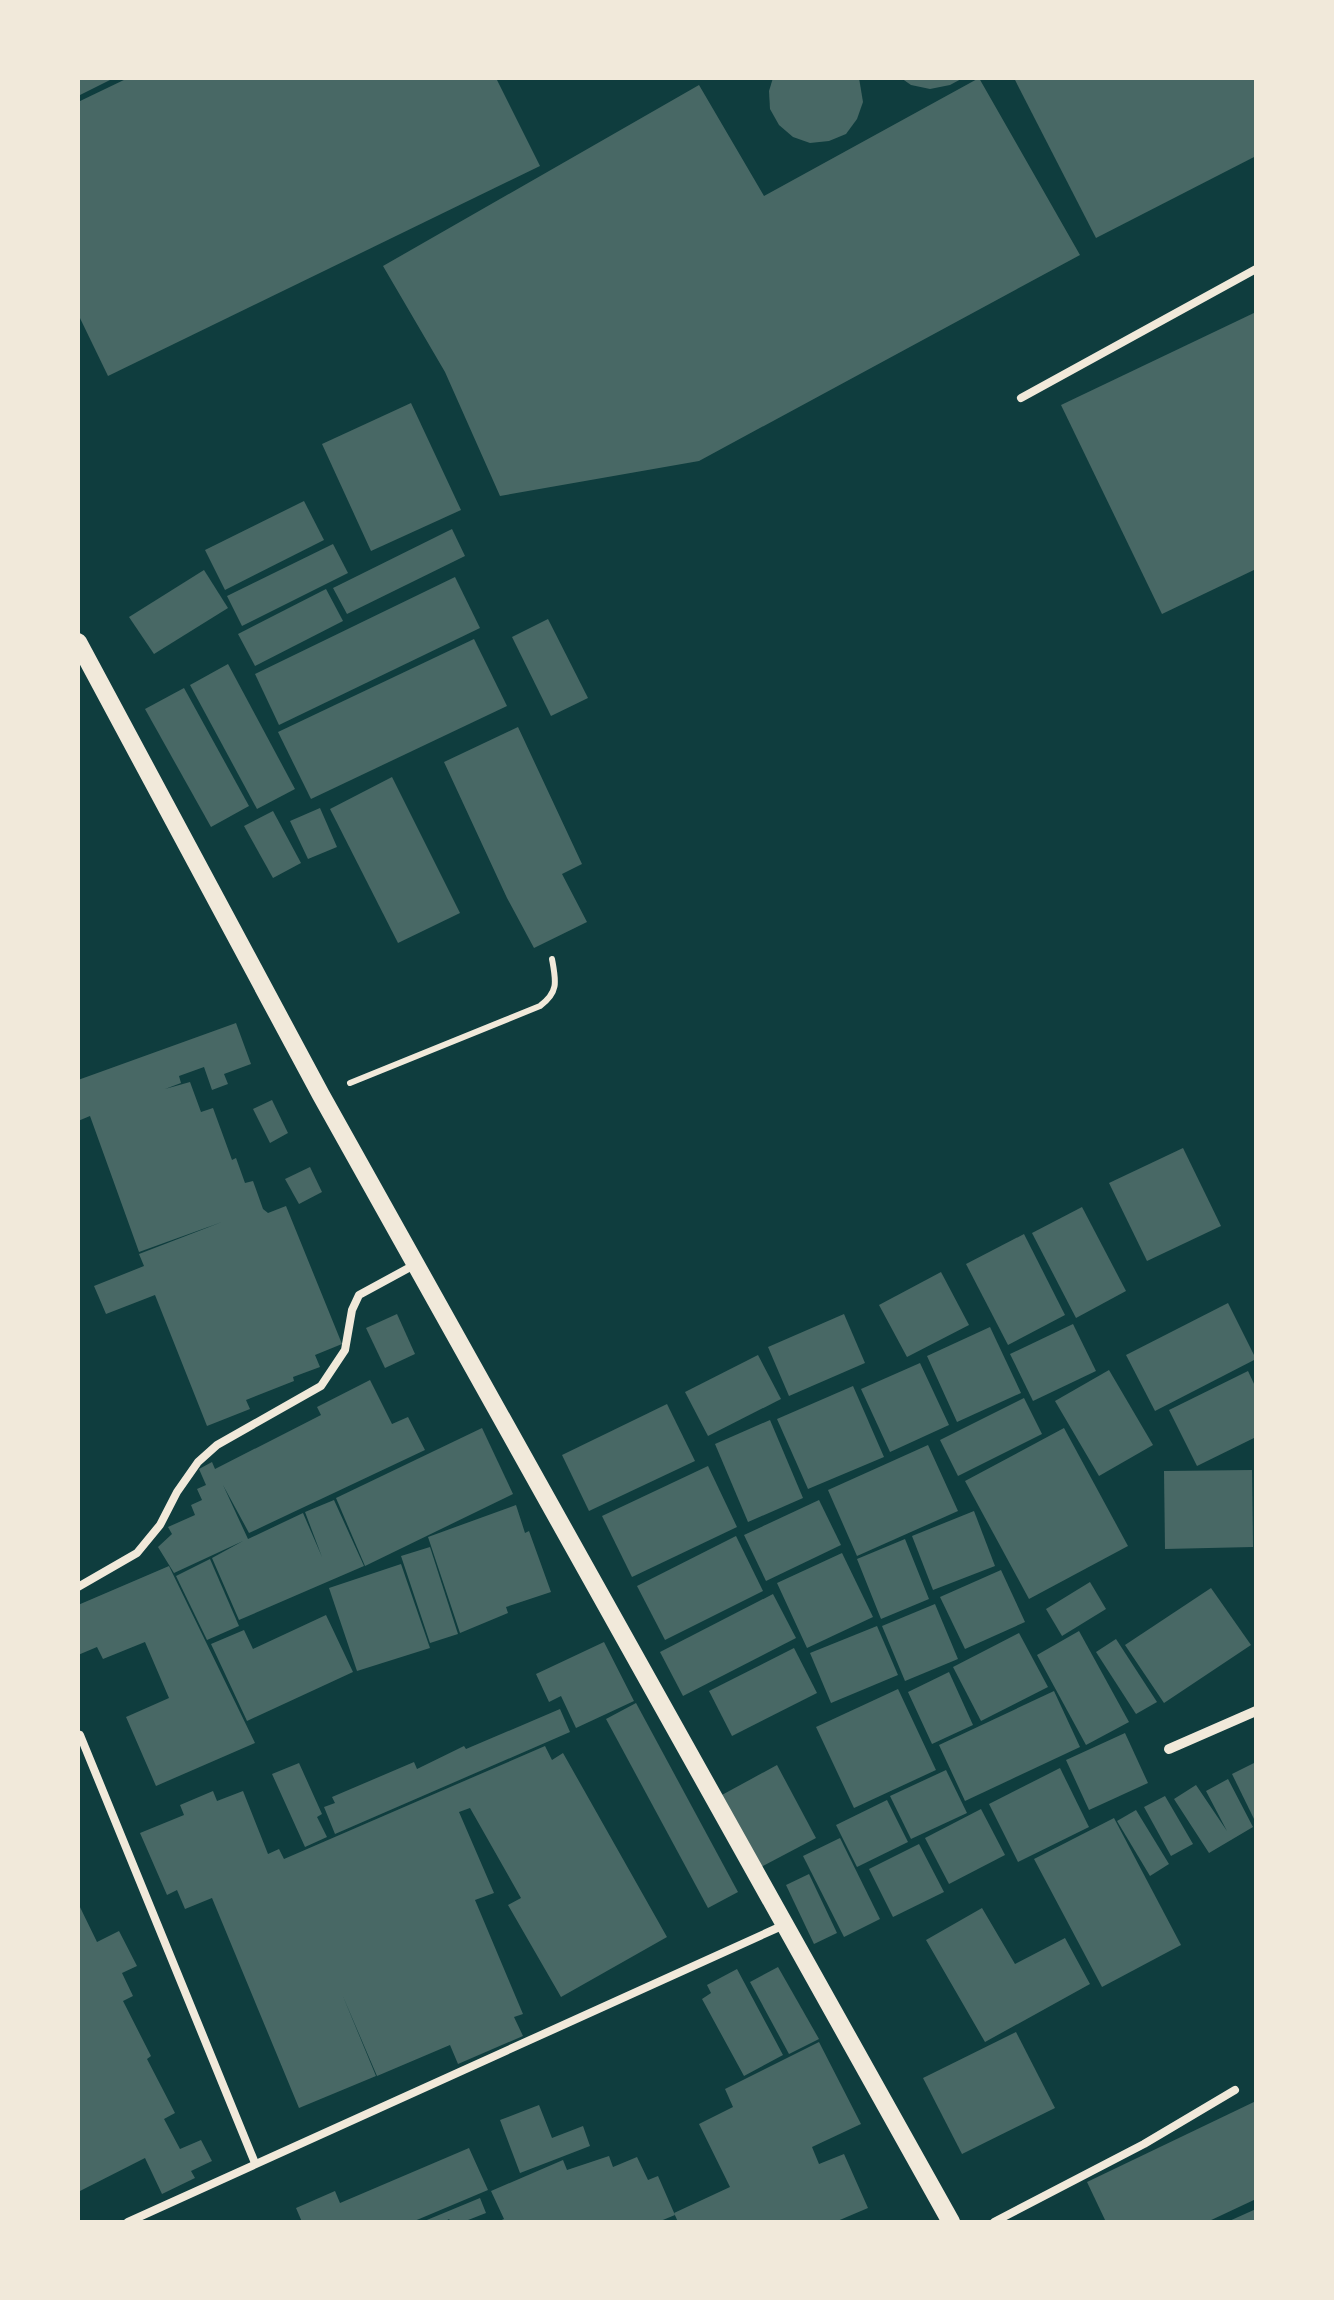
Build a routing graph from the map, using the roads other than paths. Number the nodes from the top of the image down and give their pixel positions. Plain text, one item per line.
1 (1256, 268) edge
2 (1022, 398) dead end
3 (78, 642) edge
4 (84, 670) edge
5 (416, 1264) junction
6 (78, 1587) edge
7 (1256, 1711) edge
8 (80, 1735) dead end
9 (1170, 1749) dead end
10 (784, 1925) junction
11 (1236, 2090) dead end
12 (254, 2162) junction
13 (128, 2222) edge
14 (951, 2222) edge
15 (994, 2222) edge

1 - 2 lane
3 - 4 street
4 - 5 street
5 - 6 lane
5 - 10 street
7 - 9 street
8 - 12 lane
10 - 12 lane
10 - 14 street
11 - 15 lane
12 - 13 lane

